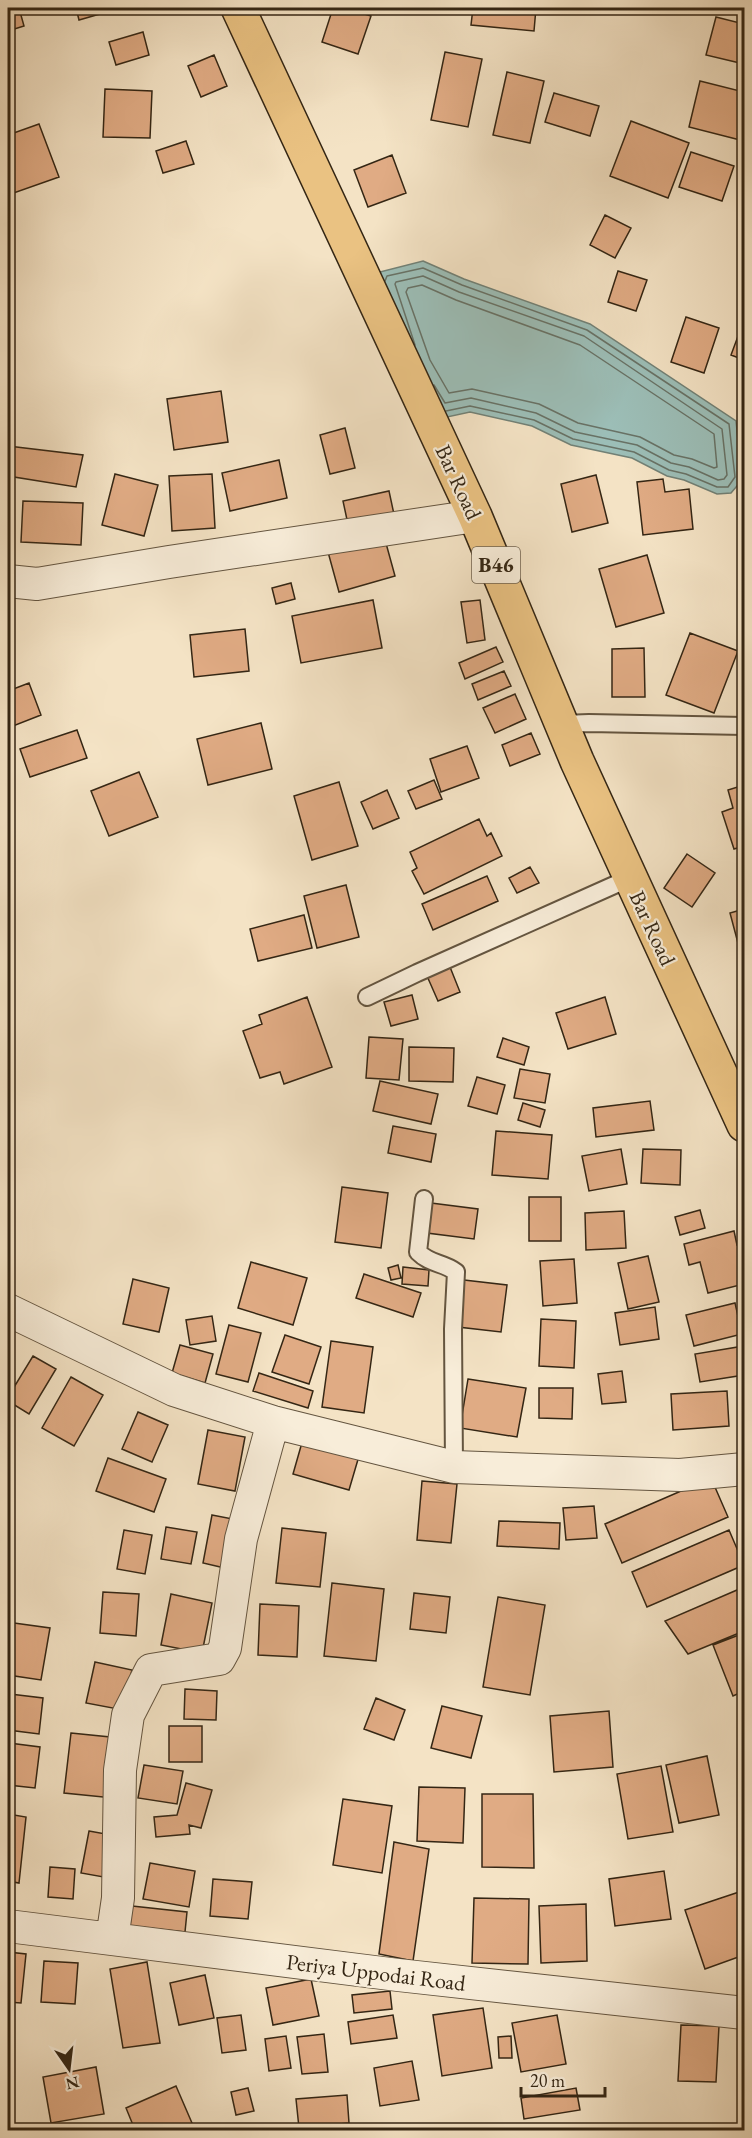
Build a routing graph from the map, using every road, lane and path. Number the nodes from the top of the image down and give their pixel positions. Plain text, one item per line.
1 (238, 8) edge
2 (476, 516) junction
3 (8, 581) edge
4 (563, 724) junction
5 (744, 726) edge
6 (630, 878) junction
7 (367, 997) dead end
8 (744, 1125) edge
9 (424, 1199) dead end
10 (8, 1310) edge
11 (273, 1422) junction
12 (454, 1467) junction
13 (744, 1469) edge
14 (8, 1926) edge
15 (112, 1939) junction
16 (744, 2013) edge

1 - 2 main road, Bar Road / B46
2 - 3 street
2 - 4 main road, Bar Road / B46
4 - 5 lane
4 - 6 main road, Bar Road / B46
6 - 7 lane
6 - 8 main road, Bar Road / B46
9 - 12 lane
10 - 11 street
11 - 12 street
11 - 15 street
12 - 13 street
14 - 15 street, Periya Uppodai Road
15 - 16 street, Periya Uppodai Road

